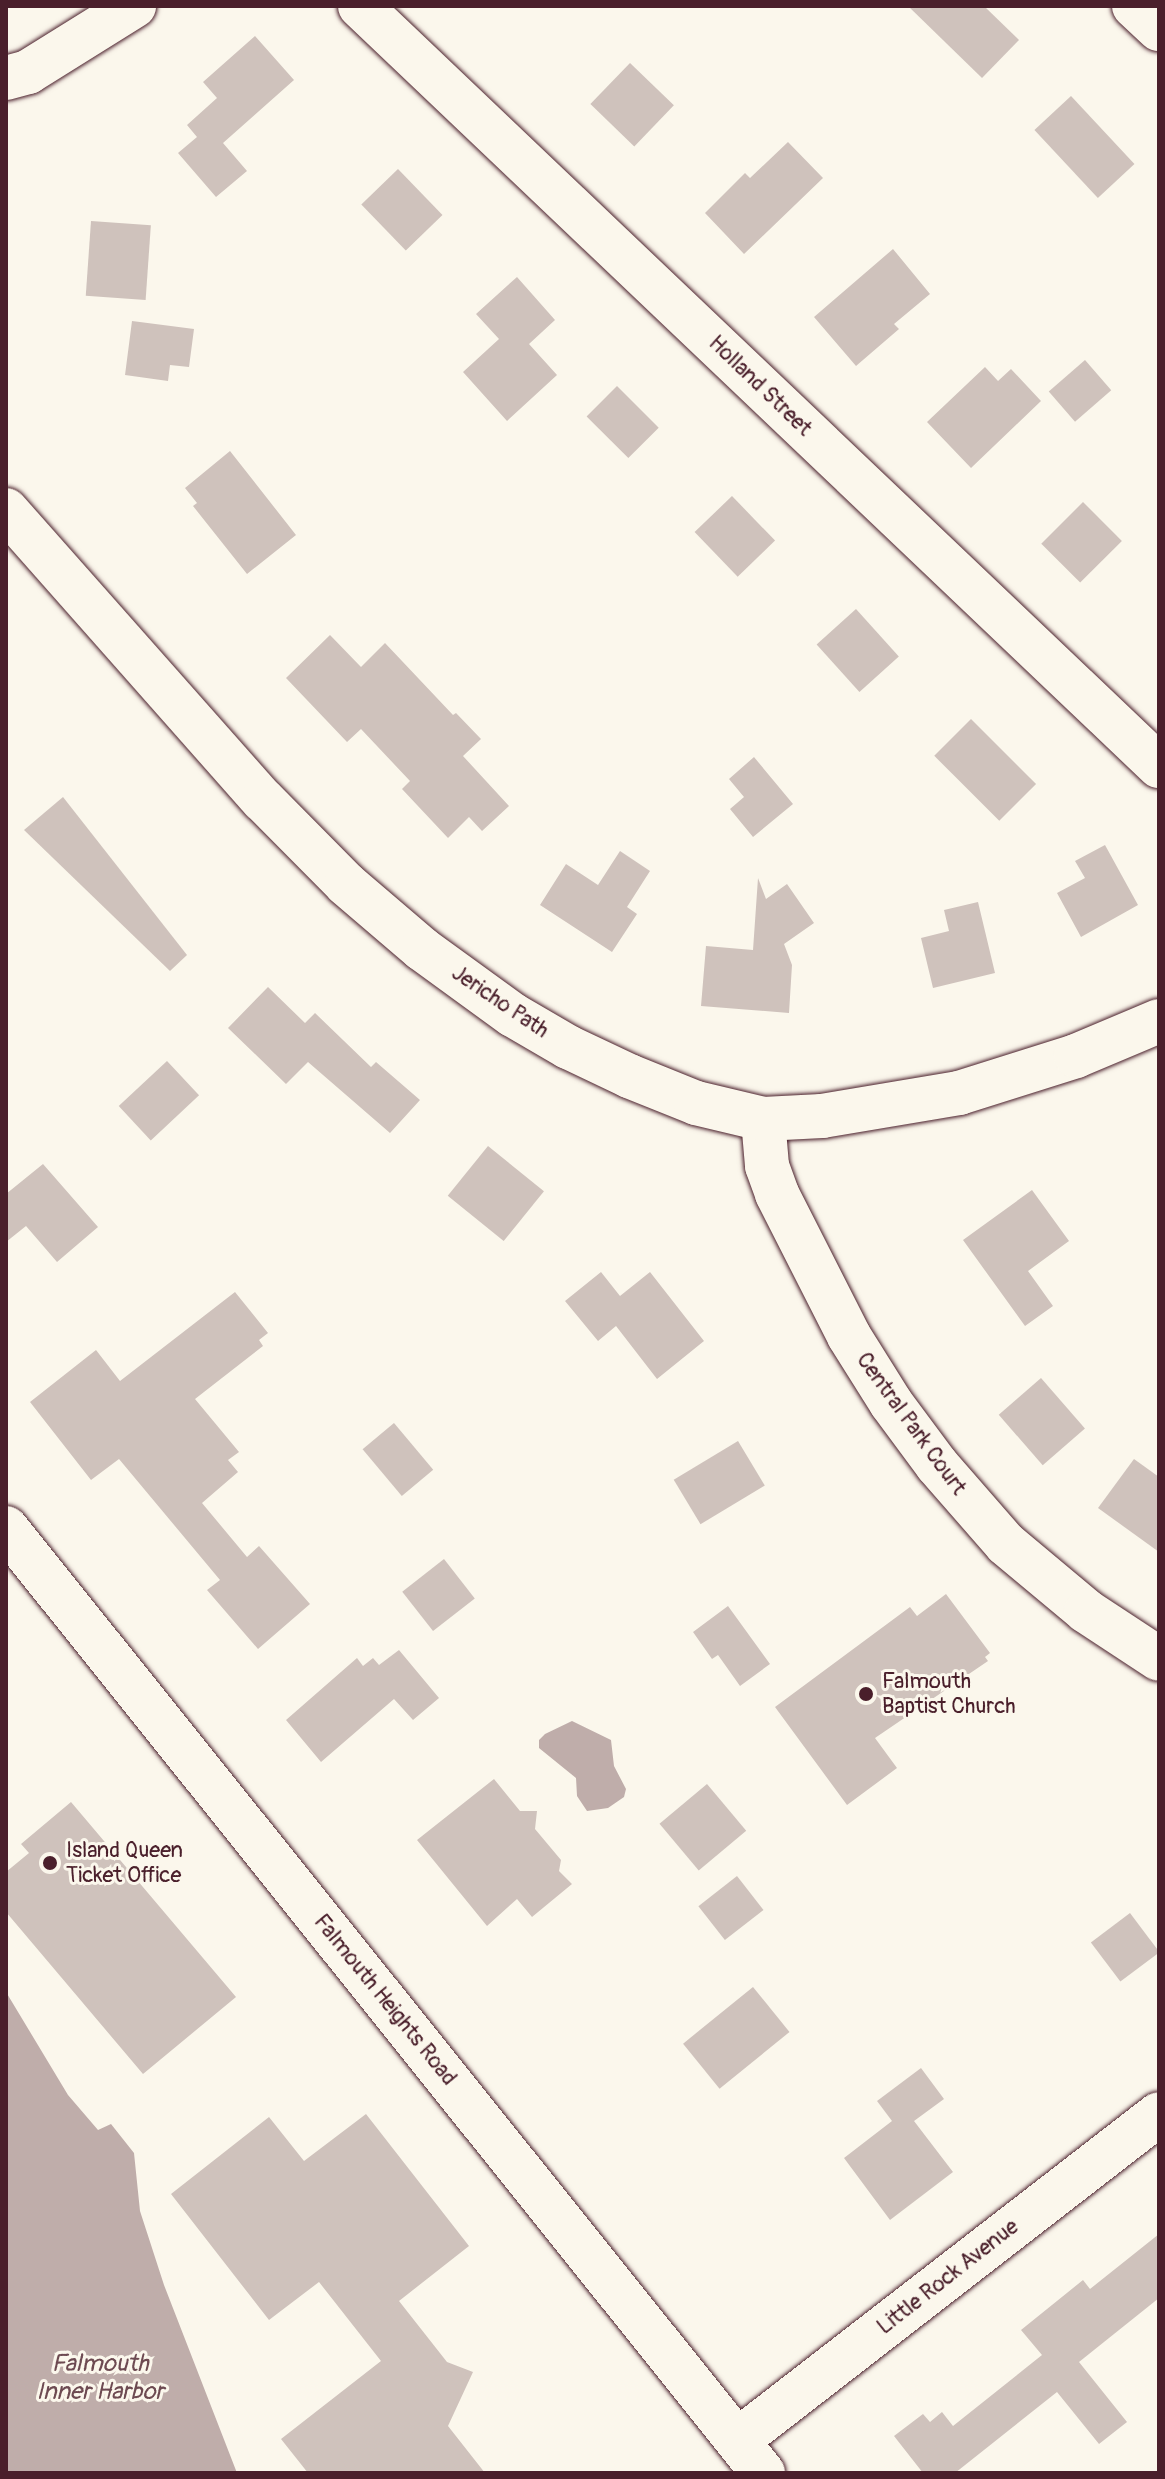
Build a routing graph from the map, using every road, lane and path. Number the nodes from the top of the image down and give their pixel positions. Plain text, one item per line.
1 (134, 6) edge
2 (360, 6) edge
3 (1134, 6) edge
4 (1159, 29) edge
5 (6, 78) edge
6 (6, 510) edge
7 (1159, 766) edge
8 (1159, 1021) edge
9 (763, 1119) junction
10 (6, 1528) edge
11 (1159, 1659) edge
12 (1155, 2123) edge
13 (750, 2456) edge

1 - 5 street
2 - 7 street, Holland Street
3 - 4 street
6 - 9 street, Jericho Path
8 - 9 street, Jericho Path
9 - 11 street, Central Park Court
10 - 13 street, Falmouth Heights Road
12 - 13 street, Little Rock Avenue

